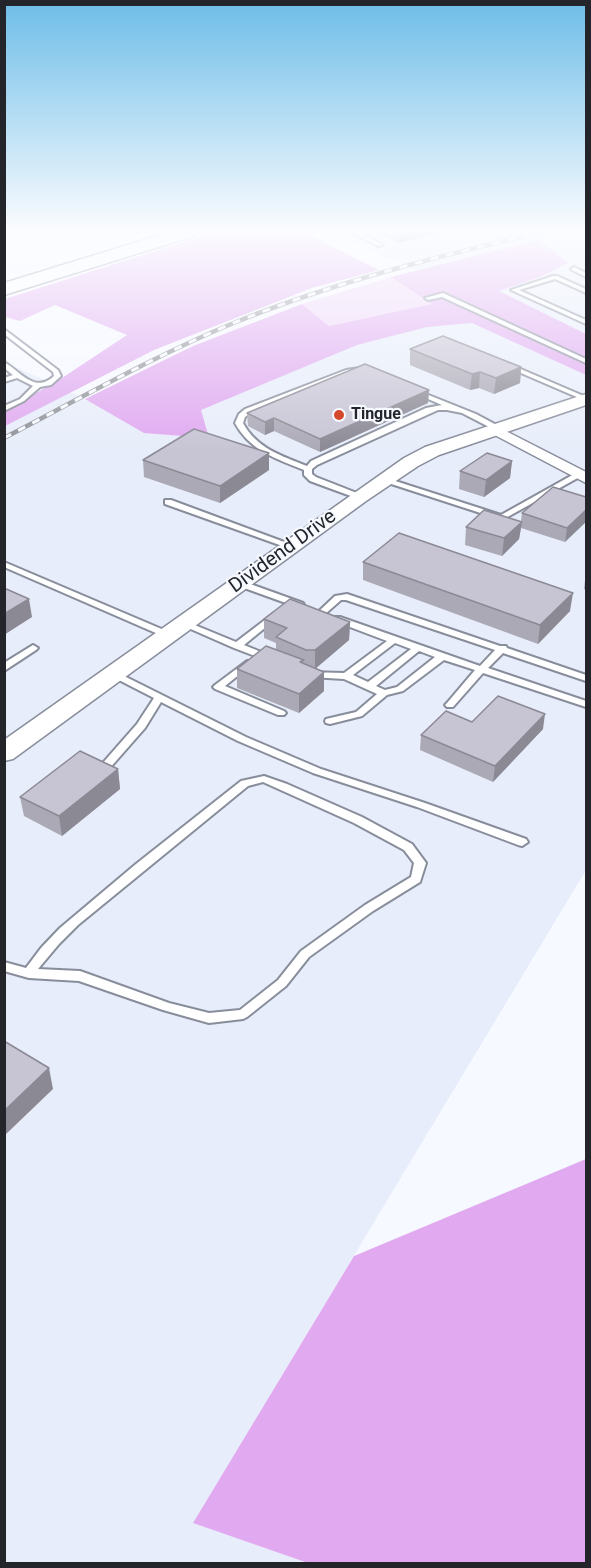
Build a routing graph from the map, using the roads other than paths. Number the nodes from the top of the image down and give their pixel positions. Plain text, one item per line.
1 (463, 305) edge
2 (548, 305) edge
3 (586, 322) edge
4 (4, 331) edge
5 (586, 361) edge
6 (500, 362) edge
7 (4, 364) edge
8 (366, 371) edge
9 (18, 376) junction
10 (4, 380) edge
11 (37, 386) junction
12 (409, 389) edge
13 (586, 399) edge
14 (452, 407) junction
15 (4, 409) edge
16 (496, 428) junction
17 (308, 469) junction
18 (583, 477) edge
19 (383, 480) junction
20 (359, 496) junction
21 (168, 502) dead end
22 (291, 546) junction
23 (4, 564) edge
24 (239, 583) junction
25 (292, 602) junction
26 (321, 613) junction
27 (175, 629) junction
28 (394, 640) junction
29 (237, 646) junction
30 (33, 648) dead end
31 (417, 648) junction
32 (503, 648) junction
33 (259, 654) junction
34 (441, 657) junction
35 (276, 662) edge
36 (4, 668) edge
37 (481, 670) junction
38 (114, 674) junction
39 (303, 674) edge
40 (346, 676) junction
41 (586, 678) edge
42 (370, 686) junction
43 (384, 693) junction
44 (159, 697) junction
45 (450, 705) dead end
46 (586, 705) edge
47 (280, 713) dead end
48 (330, 721) dead end
49 (9, 744) edge
50 (105, 767) edge
51 (522, 842) dead end
52 (4, 966) edge
53 (29, 973) junction

1 - 5 lane
2 - 3 lane
4 - 11 lane
6 - 13 lane
7 - 9 lane
8 - 17 lane
9 - 10 lane
9 - 11 lane
11 - 15 lane
12 - 14 lane
13 - 16 street, Dividend Drive
14 - 16 lane
14 - 17 lane
16 - 18 street
16 - 19 street, Dividend Drive
17 - 20 lane
18 - 19 lane
19 - 20 street, Dividend Drive
20 - 22 street, Dividend Drive
21 - 22 lane
22 - 24 street, Dividend Drive
23 - 27 lane
24 - 25 lane
24 - 27 street, Dividend Drive
25 - 26 lane
25 - 29 lane
26 - 28 lane
26 - 32 lane
27 - 29 lane
27 - 38 street, Dividend Drive
28 - 31 lane
28 - 40 lane
29 - 33 lane
30 - 36 lane
31 - 34 lane
31 - 42 lane
32 - 37 lane
32 - 41 lane
33 - 35 lane
33 - 47 lane
34 - 37 lane
34 - 43 lane
37 - 45 lane
37 - 46 lane
38 - 44 lane
38 - 49 street, Dividend Drive
39 - 40 lane
40 - 42 lane
42 - 43 lane
43 - 48 lane
44 - 50 lane
44 - 51 lane
52 - 53 lane
53 - 53 lane

